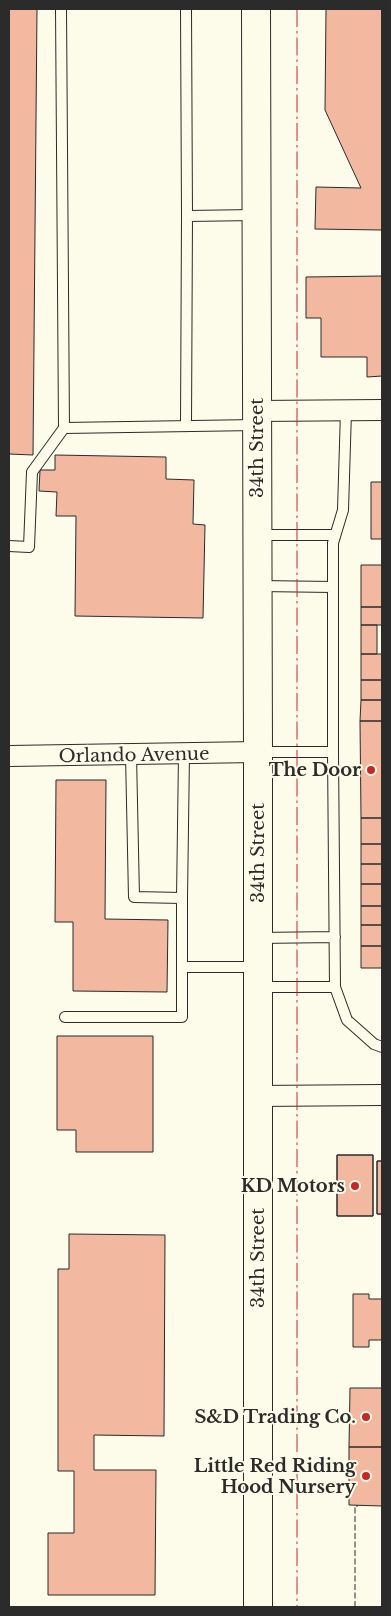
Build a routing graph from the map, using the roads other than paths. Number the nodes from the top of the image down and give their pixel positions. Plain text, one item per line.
1 (61, 9) edge
2 (186, 9) edge
3 (256, 9) edge
4 (256, 215) junction
5 (188, 216) junction
6 (382, 410) edge
7 (346, 411) junction
8 (257, 418) junction
9 (186, 426) junction
10 (64, 428) junction
11 (258, 535) junction
12 (335, 535) junction
13 (9, 546) edge
14 (258, 586) junction
15 (333, 587) junction
16 (258, 752) junction
17 (333, 752) junction
18 (184, 754) junction
19 (131, 755) junction
20 (9, 756) edge
21 (182, 898) junction
22 (335, 937) junction
23 (258, 938) junction
24 (183, 967) junction
25 (258, 977) junction
26 (335, 987) junction
27 (65, 1017) dead end
28 (382, 1047) edge
29 (382, 1095) edge
30 (258, 1096) junction
31 (258, 1607) edge

1 - 10 lane
2 - 5 lane
3 - 4 main road, 34th Street
4 - 5 lane
4 - 8 main road, 34th Street
5 - 9 lane
6 - 7 street
7 - 8 street
7 - 12 lane
8 - 9 lane
8 - 11 main road, 34th Street
9 - 10 lane
10 - 13 lane
11 - 12 lane
11 - 14 main road, 34th Street
12 - 15 lane
14 - 15 lane
14 - 16 main road, 34th Street
15 - 17 lane
16 - 17 lane
16 - 18 street, Orlando Avenue
16 - 23 main road, 34th Street
17 - 22 lane
18 - 19 street, Orlando Avenue
18 - 21 lane
19 - 20 street, Orlando Avenue
19 - 21 lane
21 - 24 lane
22 - 23 lane
22 - 26 lane
23 - 25 main road, 34th Street
24 - 25 lane
24 - 27 lane
25 - 26 lane
25 - 30 main road, 34th Street
26 - 28 lane
29 - 30 street
30 - 31 main road, 34th Street

